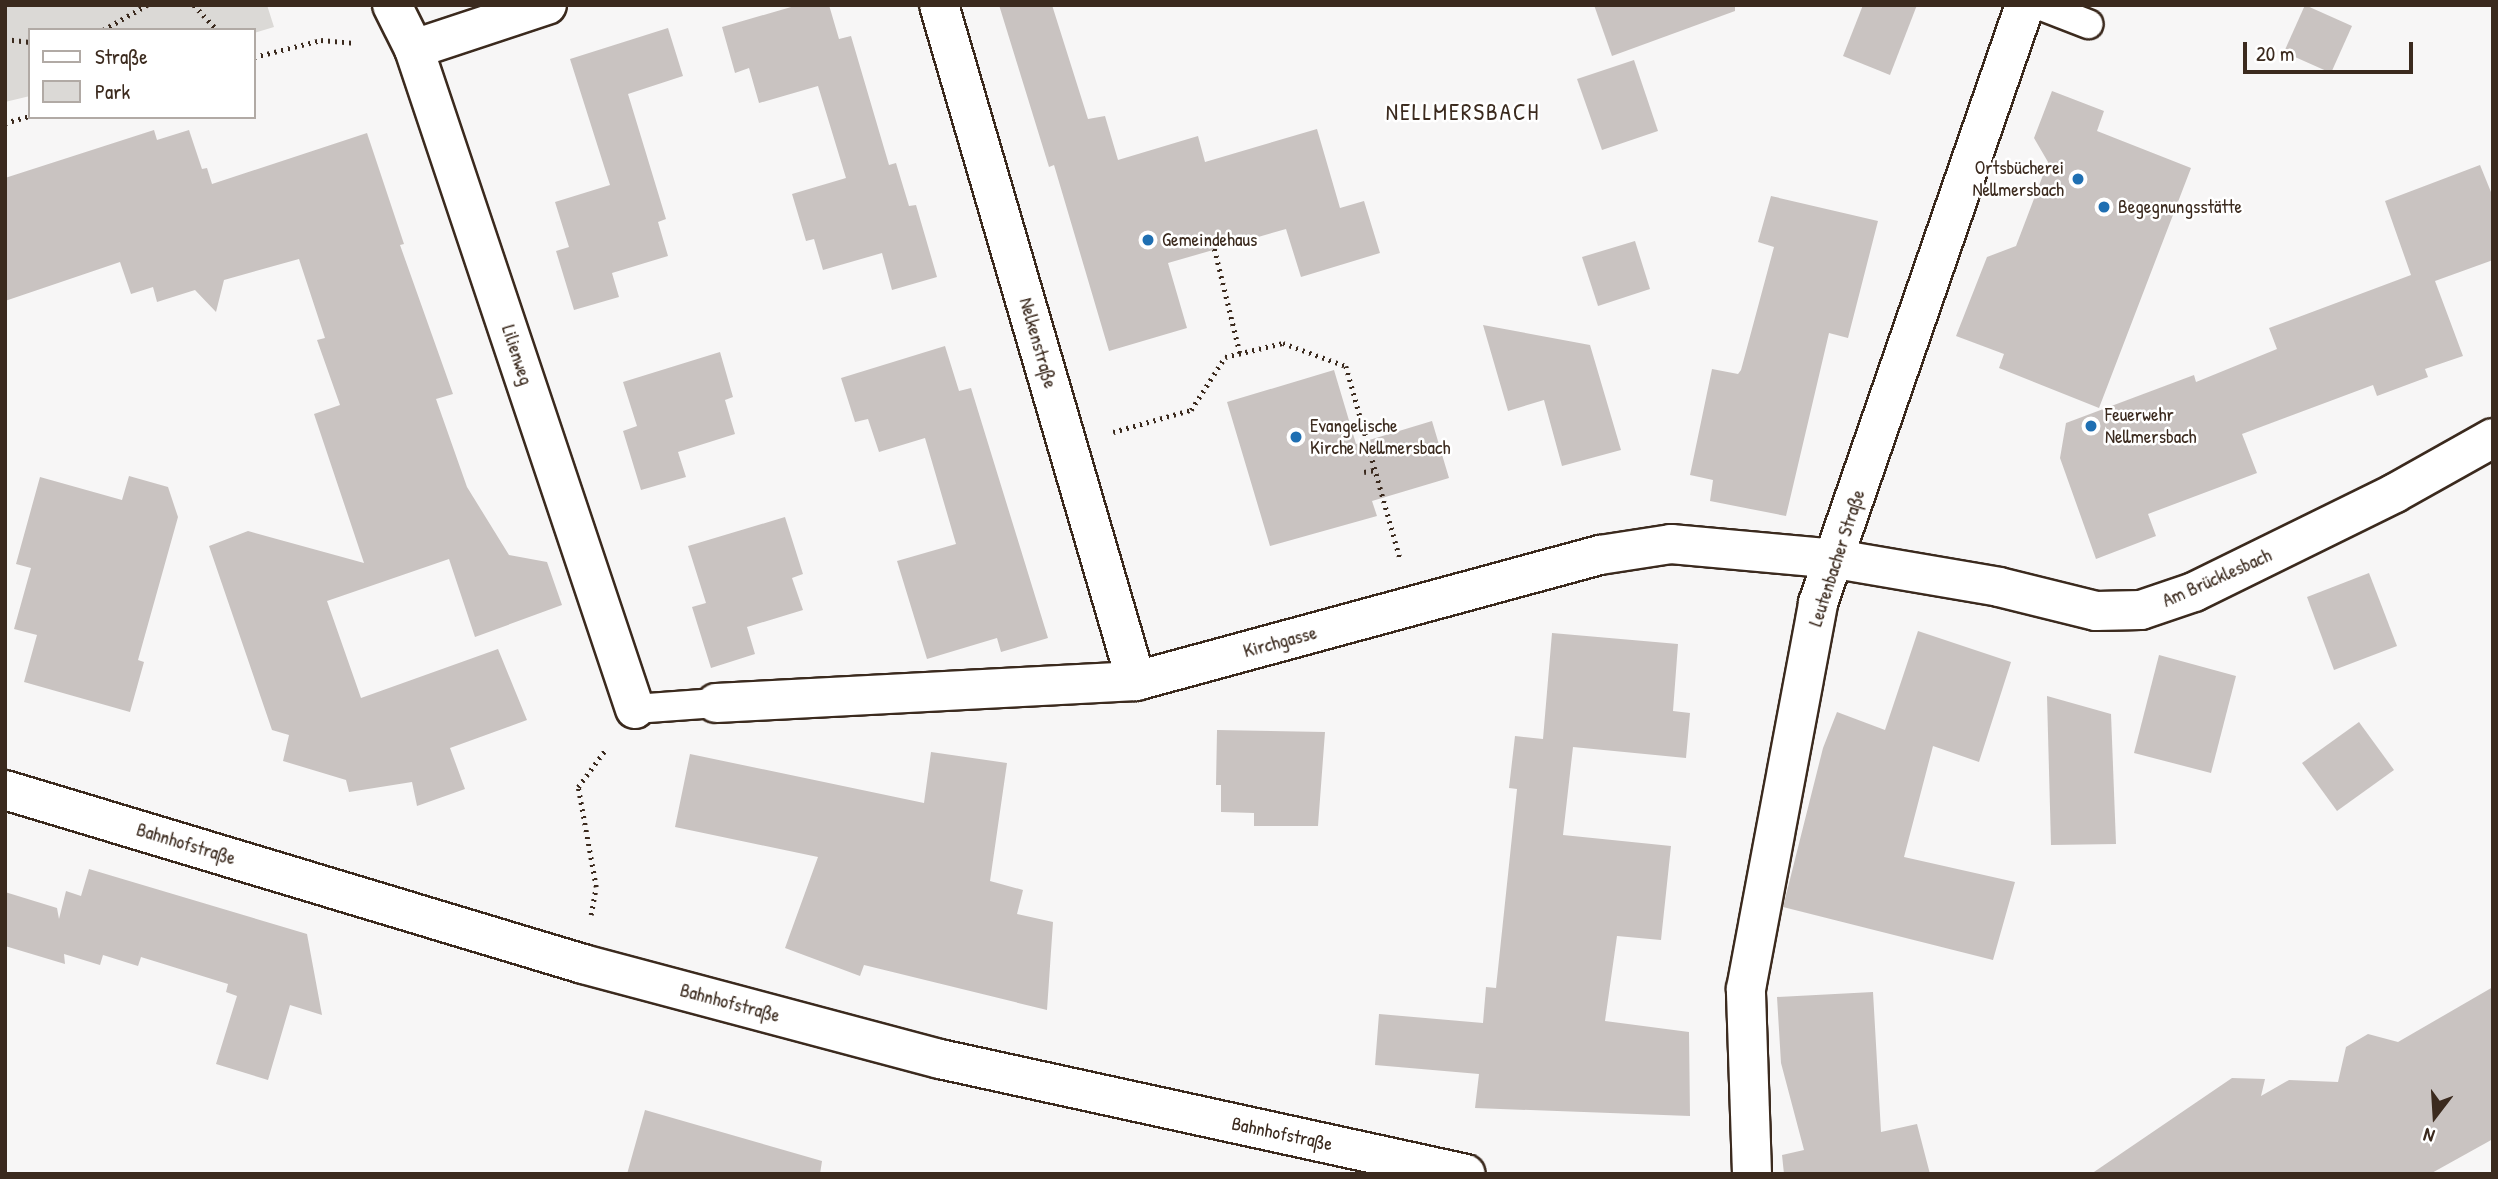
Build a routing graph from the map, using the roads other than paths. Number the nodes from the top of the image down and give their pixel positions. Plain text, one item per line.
1 (391, 5) edge
2 (547, 5) edge
3 (939, 5) edge
4 (2025, 5) edge
5 (2039, 5) edge
6 (2088, 24) dead end
7 (414, 49) junction
8 (2493, 438) edge
9 (1836, 559) junction
10 (1136, 681) junction
11 (716, 703) joint
12 (635, 709) joint
13 (5, 790) edge
14 (1466, 1174) edge
15 (1752, 1174) edge

1 - 7 street, Lilienweg
2 - 7 street
3 - 10 street, Nelkenstraße
4 - 9 street, Leutenbacher Straße
5 - 6 lane
7 - 12 street, Lilienweg
8 - 9 street, Am Brücklesbach
9 - 10 street, Kirchgasse
9 - 15 street, Leutenbacher Straße
10 - 11 street, Kirchgasse
11 - 12 lane
13 - 14 street, Bahnhofstraße

